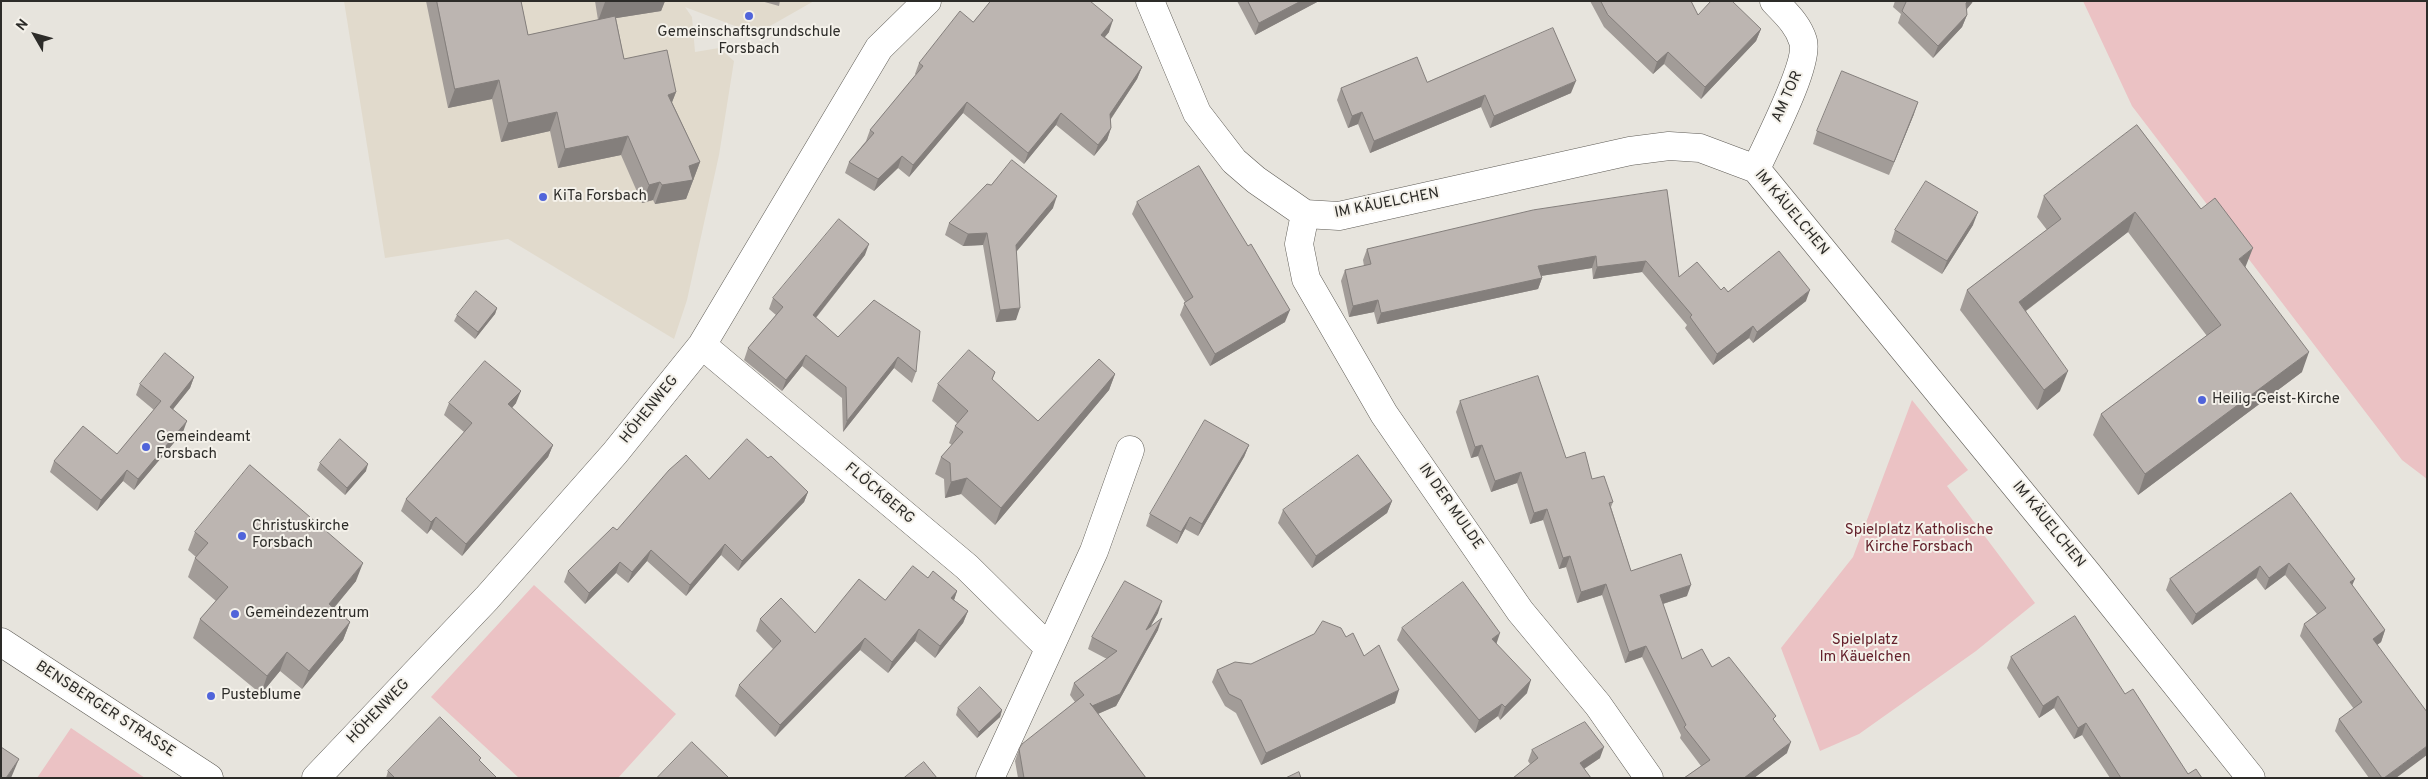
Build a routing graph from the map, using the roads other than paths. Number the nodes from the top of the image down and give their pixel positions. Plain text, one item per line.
1 (927, 1) edge
2 (1150, 1) edge
3 (1774, 1) edge
4 (1756, 169) junction
5 (1305, 214) junction
6 (702, 345) junction
7 (1130, 450) dead end
8 (1, 642) edge
9 (1049, 648) junction
10 (209, 778) edge
11 (316, 778) edge
12 (990, 778) edge
13 (1649, 778) edge
14 (2251, 778) edge

1 - 6 street, HÖHENWEG
2 - 5 street
3 - 4 street, AM TOR
4 - 5 street, IM KÄUELCHEN
4 - 14 street, IM KÄUELCHEN
5 - 13 street, IN DER MULDE
6 - 9 street, FLÖCKBERG
6 - 11 street, HÖHENWEG
7 - 9 street
8 - 10 street, BENSBERGER STRASSE
9 - 12 street

